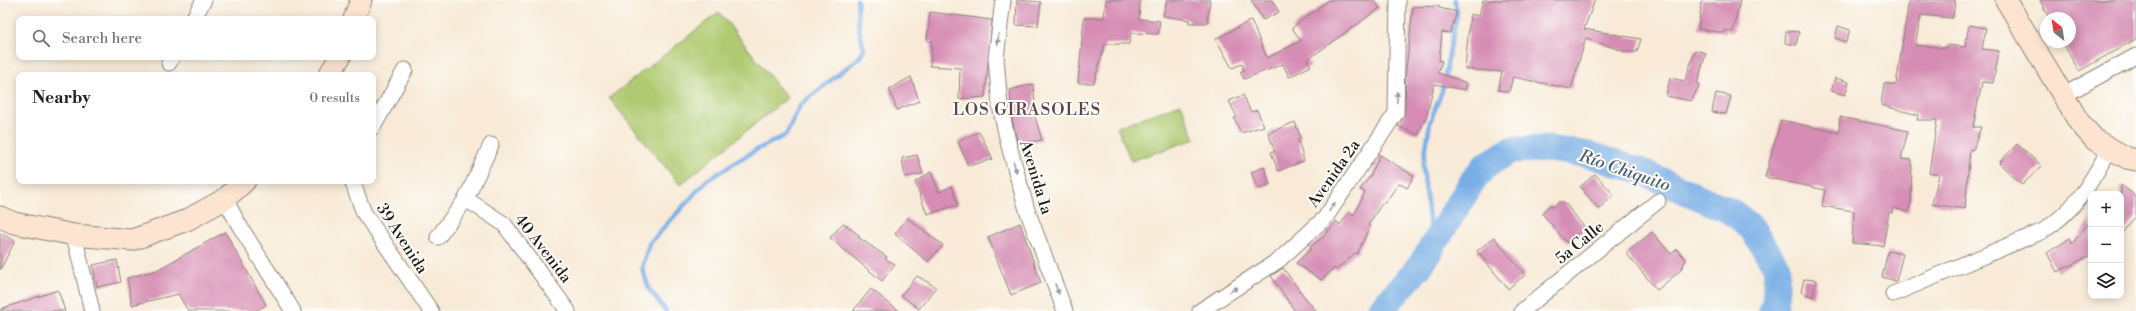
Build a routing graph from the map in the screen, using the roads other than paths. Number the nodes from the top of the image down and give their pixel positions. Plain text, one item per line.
1 (204, 0) edge
2 (361, 0) edge
3 (1003, 0) edge
4 (1398, 0) edge
5 (2006, 0) edge
6 (195, 16) edge
7 (355, 16) edge
8 (2136, 56) edge
9 (338, 60) edge
10 (405, 70) dead end
11 (331, 72) edge
12 (2062, 96) junction
13 (376, 122) edge
14 (491, 145) dead end
15 (2110, 150) junction
16 (2136, 160) edge
17 (242, 184) edge
18 (353, 184) edge
19 (225, 199) junction
20 (466, 199) junction
21 (1658, 200) dead end
22 (0, 217) edge
23 (74, 235) junction
24 (438, 237) dead end
25 (1893, 294) dead end
26 (1531, 308) edge
27 (92, 311) edge
28 (294, 311) edge
29 (430, 311) edge
30 (568, 311) edge
31 (1065, 311) edge
32 (1200, 311) edge

1 - 6 street
2 - 7 street
3 -> 31 street, Avenida 1a
32 -> 4 street, Avenida 2a
5 - 12 street
8 - 12 street
9 - 11 street
10 - 13 street
12 - 15 street
14 - 20 street
15 - 16 street
15 - 25 street
17 - 19 street
18 - 29 street, 39 Avenida
19 - 23 street
19 - 28 street
20 - 24 street
20 - 30 street, 40 Avenida
21 - 26 street, 5a Calle
22 - 23 street
23 - 27 street

